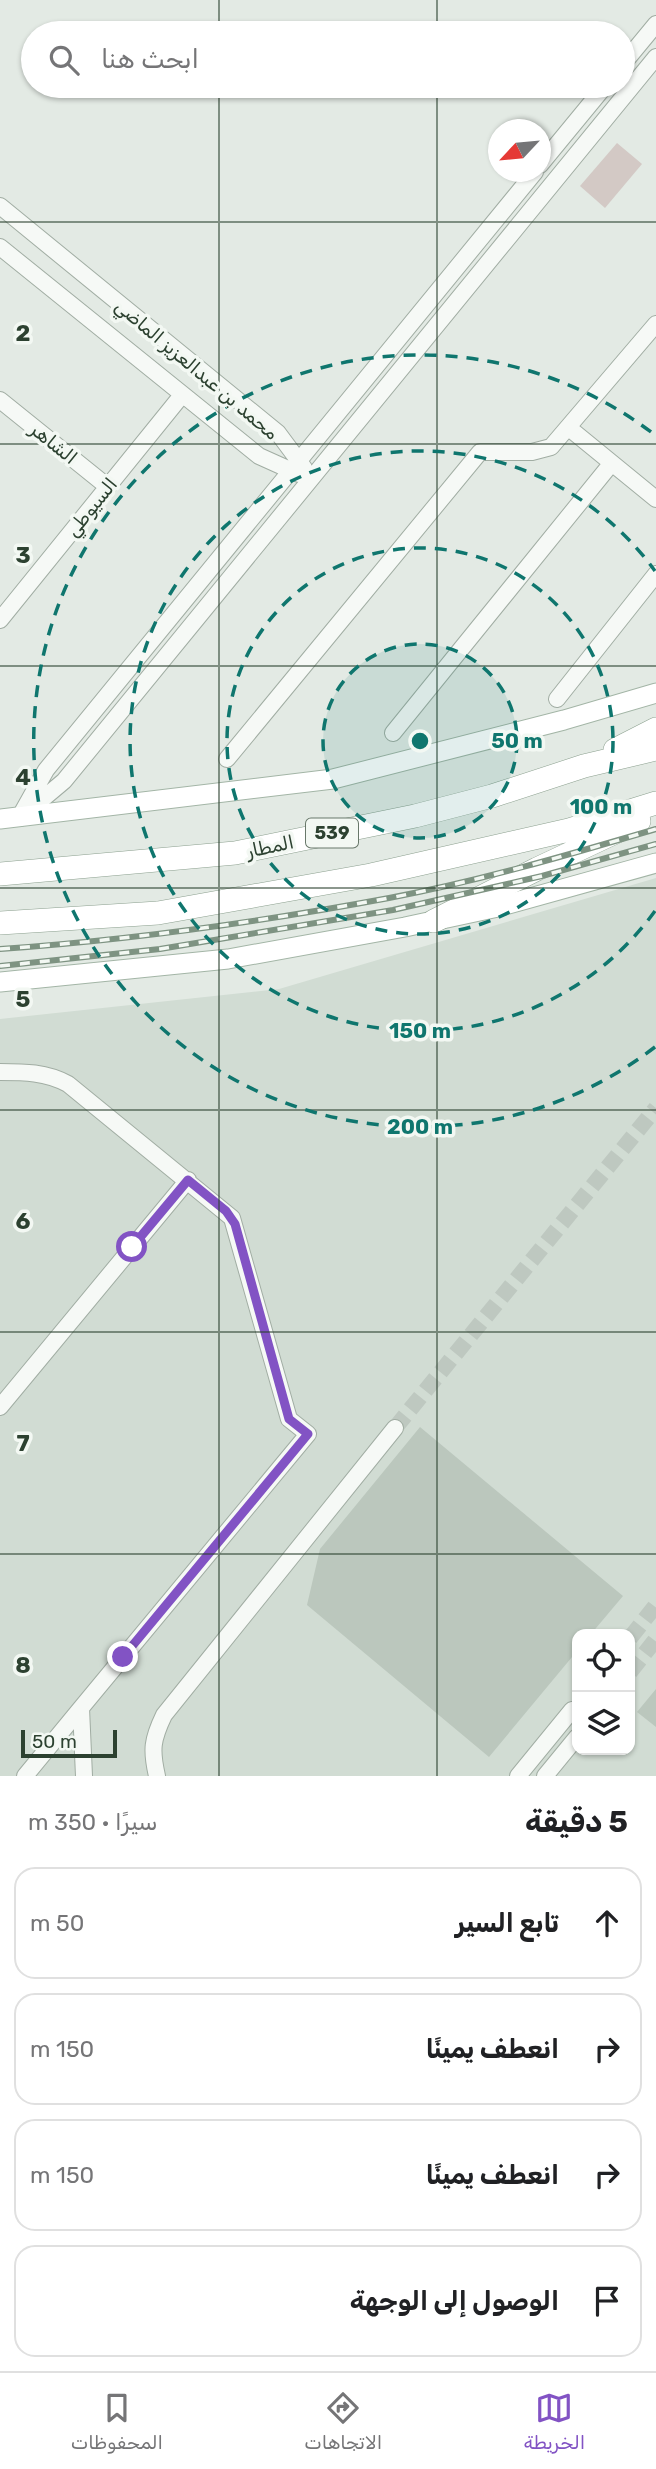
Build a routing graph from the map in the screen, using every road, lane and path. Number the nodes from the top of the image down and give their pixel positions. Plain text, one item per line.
1 (656, 24) edge
2 (635, 49) edge
3 (656, 57) edge
4 (635, 83) edge
5 (595, 98) edge
6 (623, 98) edge
7 (551, 153) edge
8 (527, 182) edge
9 (0, 206) edge
10 (0, 247) edge
11 (653, 335) edge
12 (182, 395) junction
13 (0, 400) edge
14 (569, 428) junction
15 (611, 464) junction
16 (294, 466) junction
17 (312, 479) junction
18 (108, 487) junction
19 (656, 499) edge
20 (656, 574) edge
21 (0, 620) edge
22 (656, 693) edge
23 (557, 699) dead end
24 (656, 729) edge
25 (393, 733) dead end
26 (656, 749) edge
27 (228, 759) dead end
28 (584, 766) junction
29 (656, 803) edge
30 (656, 813) edge
31 (10, 818) edge
32 (656, 863) edge
33 (0, 867) edge
34 (71, 868) junction
35 (0, 874) edge
36 (434, 920) junction
37 (0, 923) edge
38 (0, 982) edge
39 (0, 1072) edge
40 (188, 1180) junction
41 (0, 1407) edge
42 (395, 1428) tunnel mouth
43 (81, 1708) junction
44 (572, 1710) dead end
45 (572, 1743) edge
46 (25, 1776) edge
47 (84, 1776) edge
48 (157, 1776) edge
49 (518, 1776) edge
50 (545, 1776) edge

1 - 2 street
3 - 4 street
5 - 7 street
6 - 17 street
8 - 16 street
9 - 16 street, محمد بن عبدالعزيز الماضي
10 - 12 street, محمد بن عبدالعزيز الماضي
11 - 14 street
12 - 16 street, محمد بن عبدالعزيز الماضي
12 - 18 street, السيوطي
13 - 18 street, الشاهر
14 - 15 street
14 - 27 street
15 - 19 street
15 - 25 street
16 - 17 street, محمد بن عبدالعزيز الماضي
16 - 31 street
17 - 31 street
18 - 21 street, السيوطي
20 - 23 street
22 - 31 main road
24 - 28 highway
26 - 28 highway, المطار / 539
28 - 34 highway, المطار / 539
29 - 37 highway
30 - 36 highway
32 - 36 main road
33 - 34 main road
34 - 35 highway, المطار / 539
36 - 38 main road
39 - 40 street
40 - 41 street
40 - 43 street
42 - 48 street
43 - 46 street
43 - 47 street
44 - 49 street
45 - 50 street

